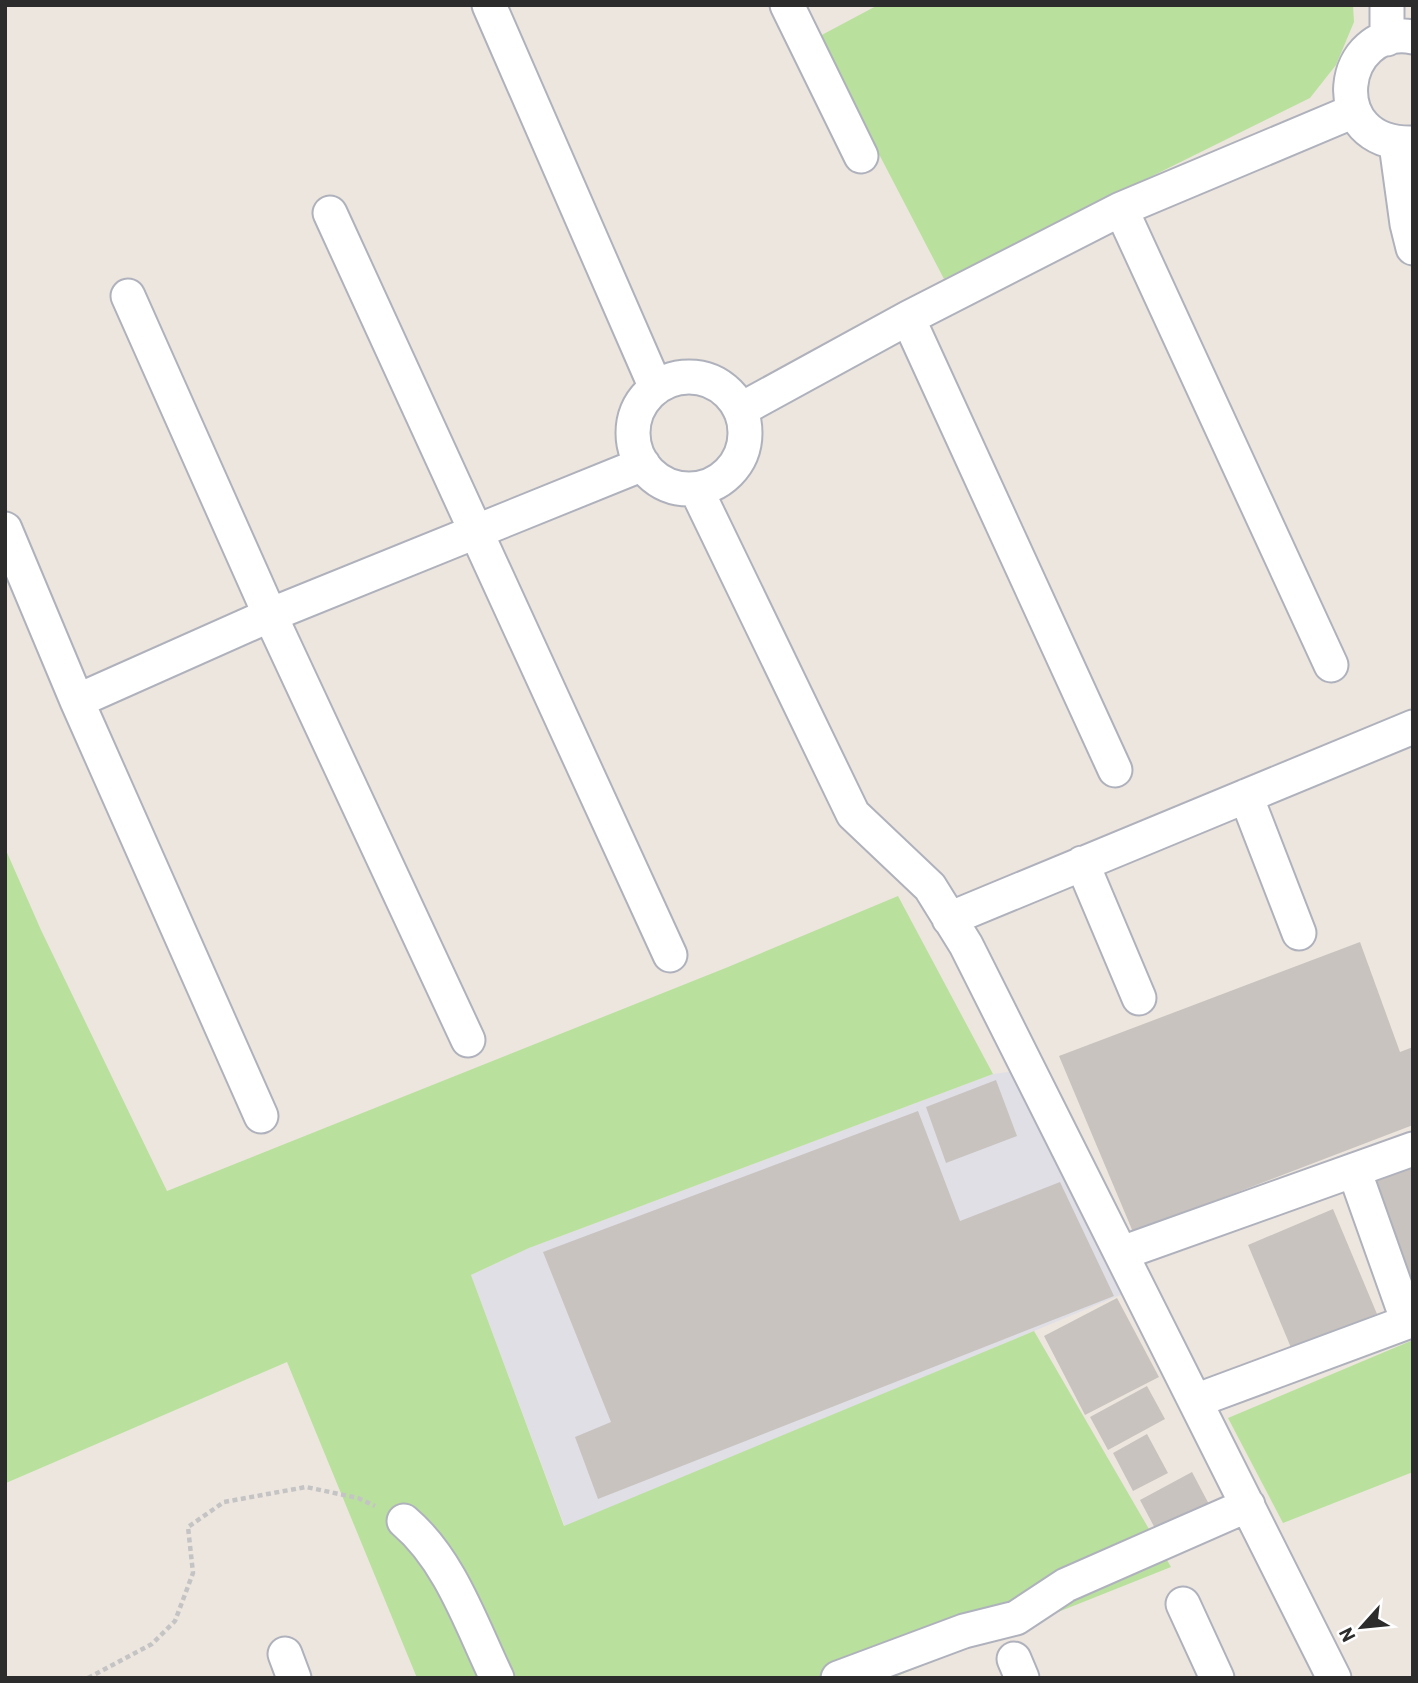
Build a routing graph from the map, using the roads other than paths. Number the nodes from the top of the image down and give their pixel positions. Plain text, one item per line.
1 (489, 5) edge
2 (787, 5) edge
3 (1387, 5) edge
4 (1400, 38) edge
5 (1354, 111) junction
6 (1404, 143) edge
7 (861, 156) dead end
8 (1121, 209) junction
9 (330, 213) dead end
10 (1413, 248) edge
11 (128, 296) dead end
12 (908, 318) junction
13 (656, 388) junction
14 (740, 410) junction
15 (643, 464) junction
16 (696, 489) junction
17 (5, 530) edge
18 (477, 533) junction
19 (270, 615) junction
20 (1331, 665) dead end
21 (77, 701) junction
22 (1411, 732) edge
23 (1115, 770) dead end
24 (1246, 796) junction
25 (1082, 863) junction
26 (950, 919) junction
27 (1299, 933) dead end
28 (670, 955) dead end
29 (1139, 998) dead end
30 (468, 1040) dead end
31 (261, 1115) dead end
32 (1413, 1149) edge
33 (1354, 1170) junction
34 (1122, 1253) junction
35 (1410, 1321) edge
36 (1195, 1401) junction
37 (1248, 1505) junction
38 (404, 1521) road end
39 (1183, 1604) dead end
40 (497, 1678) edge
41 (838, 1678) edge
42 (1217, 1678) edge
43 (1334, 1678) edge

1 - 13 street
2 - 7 street
3 - 4 street
4 - 5 street
5 - 6 street
5 - 8 street
6 - 10 street
8 - 12 street
8 - 20 street
9 - 18 street
11 - 19 street
12 - 14 street
12 - 23 street
13 - 14 street
13 - 15 street
14 - 16 street
15 - 16 street
15 - 18 street
16 - 26 street
17 - 21 street
18 - 19 street
18 - 28 street
19 - 21 street
19 - 30 street
21 - 31 street
22 - 24 street
24 - 25 street
24 - 27 street
25 - 26 street
25 - 29 street
26 - 34 street
32 - 33 street
33 - 34 street
33 - 35 street
34 - 36 street
35 - 36 street
36 - 37 street
37 - 41 street
37 - 43 street
38 - 40 street
39 - 42 street

